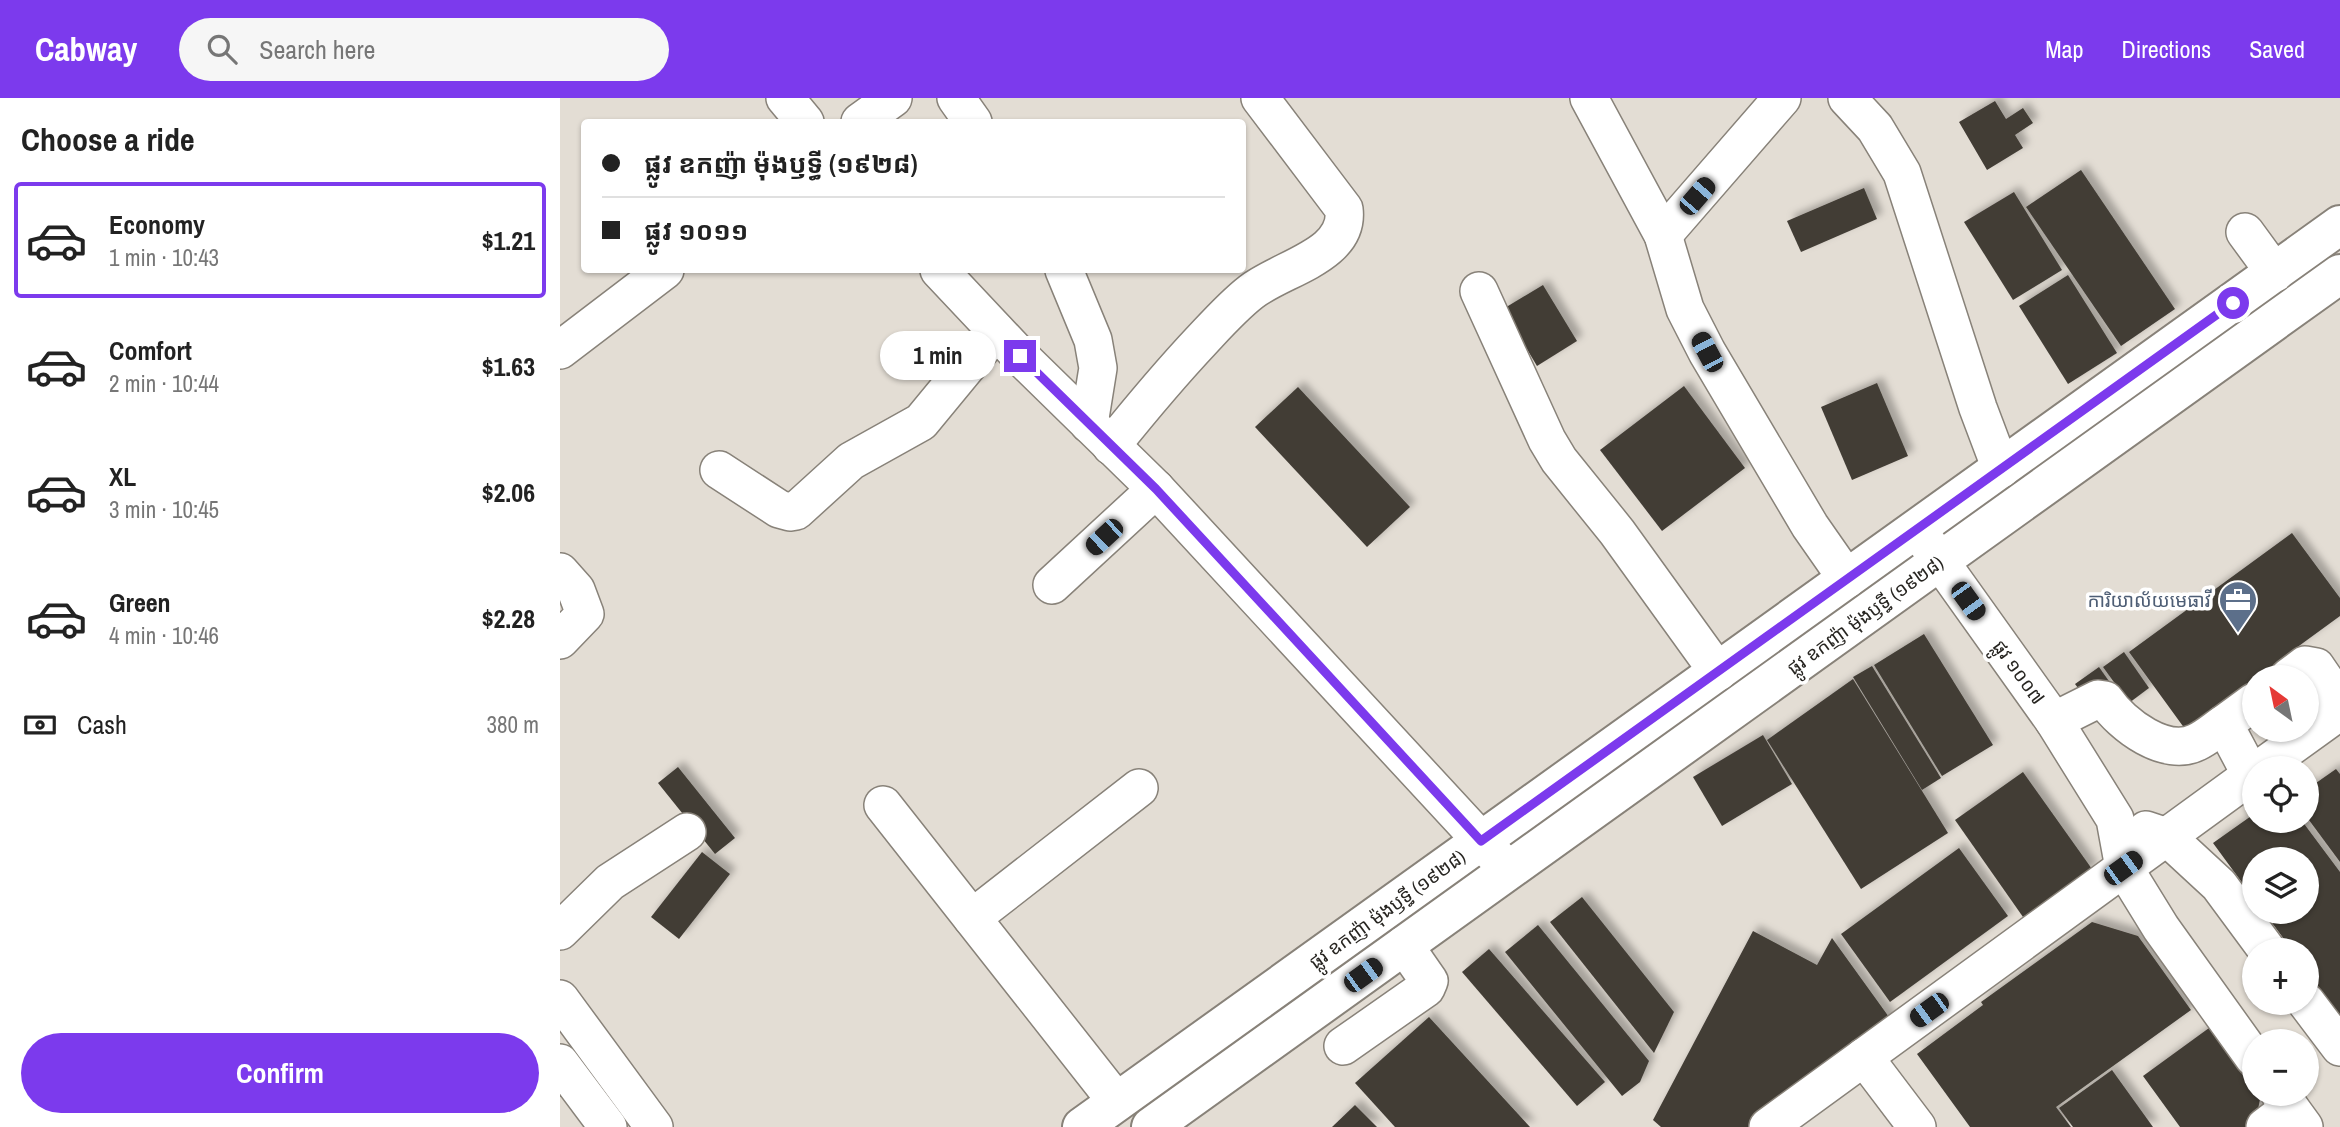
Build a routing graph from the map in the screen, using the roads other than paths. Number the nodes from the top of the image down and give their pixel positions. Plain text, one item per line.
1 (785, 98) edge
2 (893, 98) edge
3 (956, 98) edge
4 (1259, 98) edge
5 (1589, 98) edge
6 (1782, 98) edge
7 (1847, 98) edge
8 (802, 119) edge
9 (864, 119) edge
10 (971, 119) edge
11 (2340, 225) edge
12 (2245, 232) dead end
13 (1663, 235) junction
14 (661, 273) edge
15 (942, 273) edge
16 (1065, 273) edge
17 (2275, 273) junction
18 (2340, 274) edge
19 (1479, 291) dead end
20 (996, 331) junction
21 (560, 349) edge
22 (1100, 435) junction
23 (2001, 469) junction
24 (719, 470) dead end
25 (1156, 489) junction
26 (1917, 529) junction
27 (1940, 561) junction
28 (560, 572) edge
29 (1847, 579) junction
30 (1052, 585) dead end
31 (560, 640) edge
32 (2319, 671) edge
33 (1718, 672) junction
34 (2340, 702) edge
35 (2242, 711) edge
36 (2340, 711) edge
37 (2054, 721) junction
38 (2224, 724) junction
39 (2245, 756) edge
40 (2277, 756) edge
41 (2242, 782) edge
42 (1139, 788) dead end
43 (883, 805) dead end
44 (2115, 819) junction
45 (687, 832) dead end
46 (2167, 837) junction
47 (1481, 841) junction
48 (2123, 868) junction
49 (1508, 871) junction
50 (972, 918) junction
51 (560, 931) edge
52 (2258, 938) edge
53 (1405, 945) junction
54 (560, 999) edge
55 (2316, 1015) edge
56 (2242, 1041) edge
57 (1343, 1046) dead end
58 (2340, 1047) edge
59 (1864, 1057) junction
60 (560, 1063) edge
61 (1117, 1102) junction
62 (608, 1127) edge
63 (654, 1127) edge
64 (1082, 1127) edge
65 (1151, 1127) edge
66 (1768, 1127) edge
67 (1917, 1127) edge

1 - 8 street
2 - 9 street
3 - 10 street
4 - 22 street
5 - 13 street
6 - 13 street
7 - 23 street
11 - 17 main road, ផ្លូវ ឧកញ៉ា ម៉ុងឫទ្ធី (១៩២៨)
12 - 17 street
13 - 29 street
14 - 21 street
15 - 20 street
16 - 22 street
17 - 23 main road, ផ្លូវ ឧកញ៉ា ម៉ុងឫទ្ធី (១៩២៨)
18 - 27 main road, ផ្លូវ ឧកញ៉ា ម៉ុងឫទ្ធី (១៩២៨)
19 - 33 street
20 - 22 street
20 - 24 street
22 - 25 street
23 - 26 main road, ផ្លូវ ឧកញ៉ា ម៉ុងឫទ្ធី (១៩២៨)
25 - 30 street
25 - 47 street
26 - 27 street, ផ្លូវ ១០០៧
26 - 29 main road, ផ្លូវ ឧកញ៉ា ម៉ុងឫទ្ធី (១៩២៨)
27 - 37 street, ផ្លូវ ១០០៧
27 - 49 main road, ផ្លូវ ឧកញ៉ា ម៉ុងឫទ្ធី (១៩២៨)
28 - 31 street
29 - 33 main road, ផ្លូវ ឧកញ៉ា ម៉ុងឫទ្ធី (១៩២៨)
32 - 34 street
33 - 47 main road, ផ្លូវ ឧកញ៉ា ម៉ុងឫទ្ធី (១៩២៨)
35 - 38 street
36 - 40 street
37 - 38 street
37 - 44 street, ផ្លូវ ១០០៧
38 - 39 street
41 - 46 street
42 - 50 street
43 - 50 street
44 - 46 street
44 - 48 street, ផ្លូវ ១០០៧
45 - 51 street
46 - 48 street
46 - 52 street
47 - 49 street
47 - 61 main road, ផ្លូវ ឧកញ៉ា ម៉ុងឫទ្ធី (១៩២៨)
48 - 56 street, ផ្លូវ ១០០៧
48 - 59 street
49 - 53 main road, ផ្លូវ ឧកញ៉ា ម៉ុងឫទ្ធី (១៩២៨)
50 - 61 street
53 - 57 street
53 - 65 main road, ផ្លូវ ឧកញ៉ា ម៉ុងឫទ្ធី (១៩២៨)
54 - 63 street
55 - 58 street
59 - 66 street
59 - 67 street
60 - 62 street
61 - 64 main road, ផ្លូវ ឧកញ៉ា ម៉ុងឫទ្ធី (១៩២៨)

